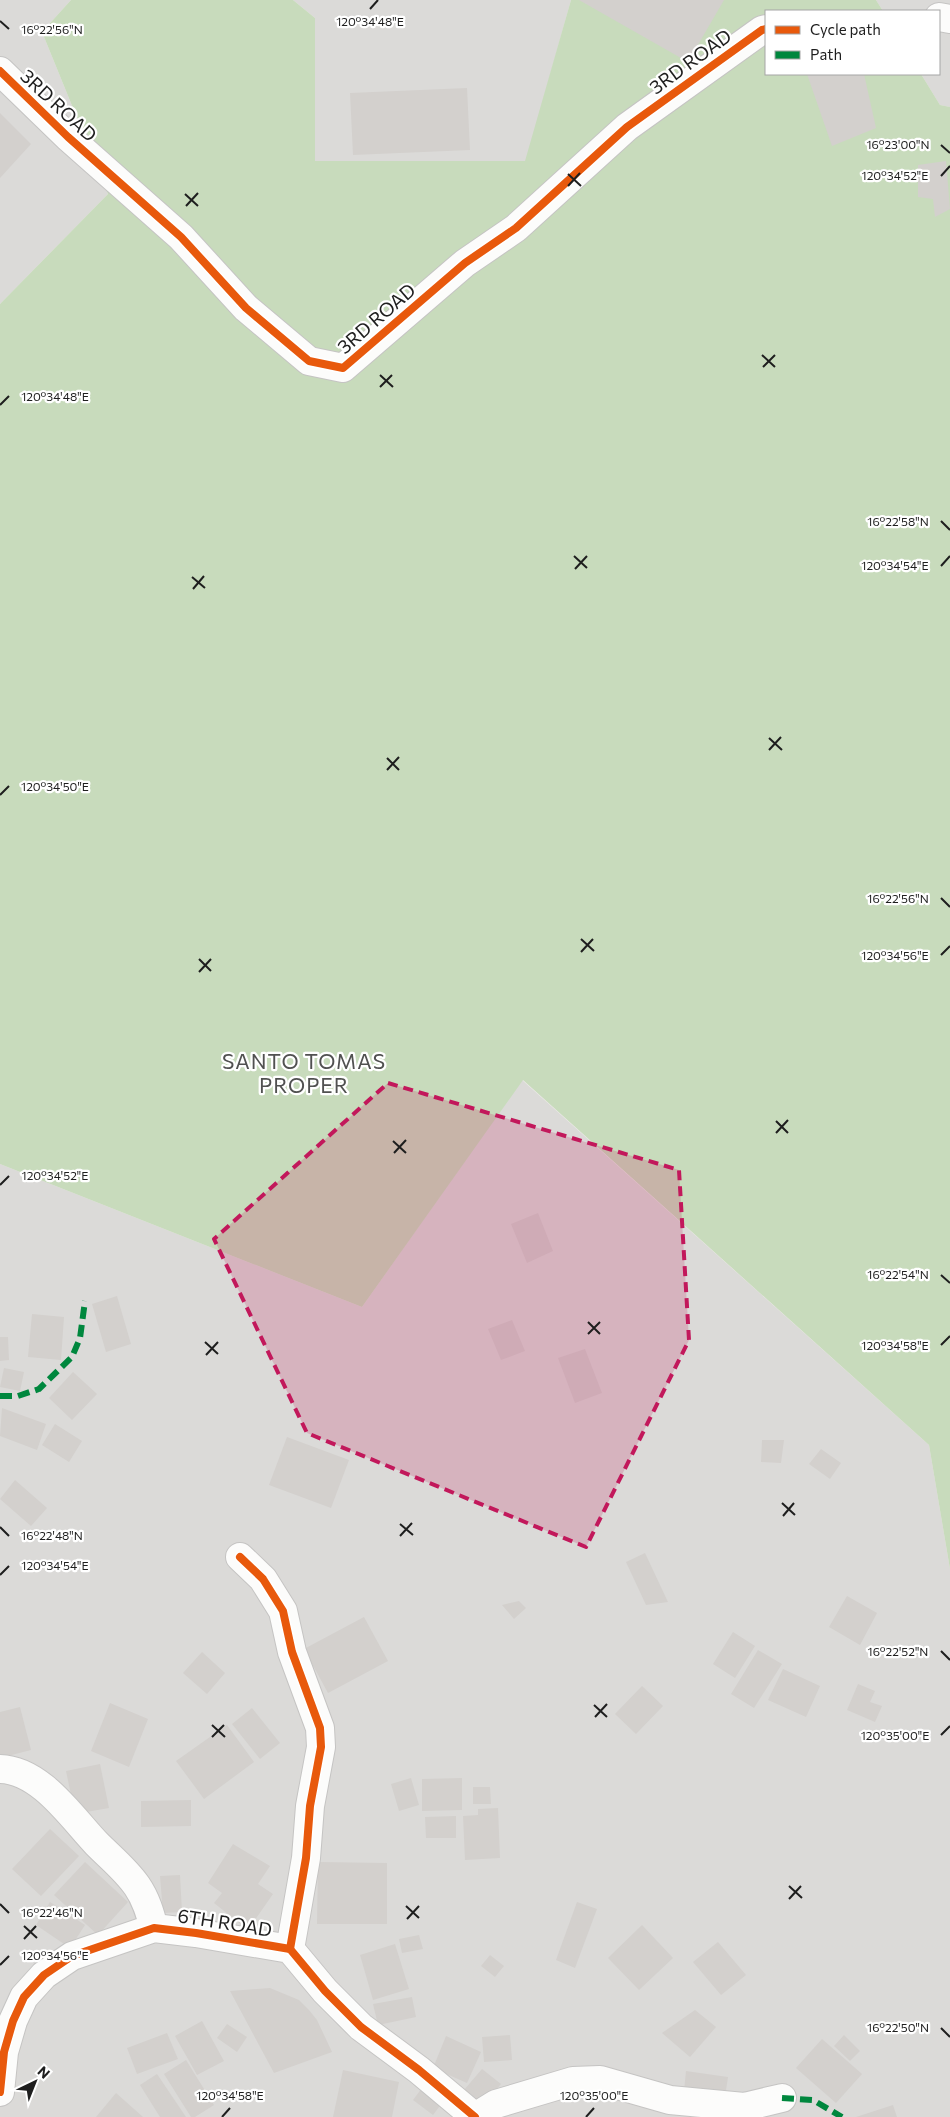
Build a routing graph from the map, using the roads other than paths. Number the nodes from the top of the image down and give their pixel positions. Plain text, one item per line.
1 (765, 29) edge
2 (0, 72) edge
3 (240, 1557) dead end
4 (0, 1769) edge
5 (154, 1928) junction
6 (290, 1949) junction
7 (0, 2092) edge
8 (782, 2098) dead end
9 (475, 2117) edge

1 - 2 street, 3RD ROAD
3 - 6 street
4 - 5 street
5 - 6 street, 6TH ROAD
5 - 7 street, 6TH ROAD
6 - 9 street, 6TH ROAD
8 - 9 street

